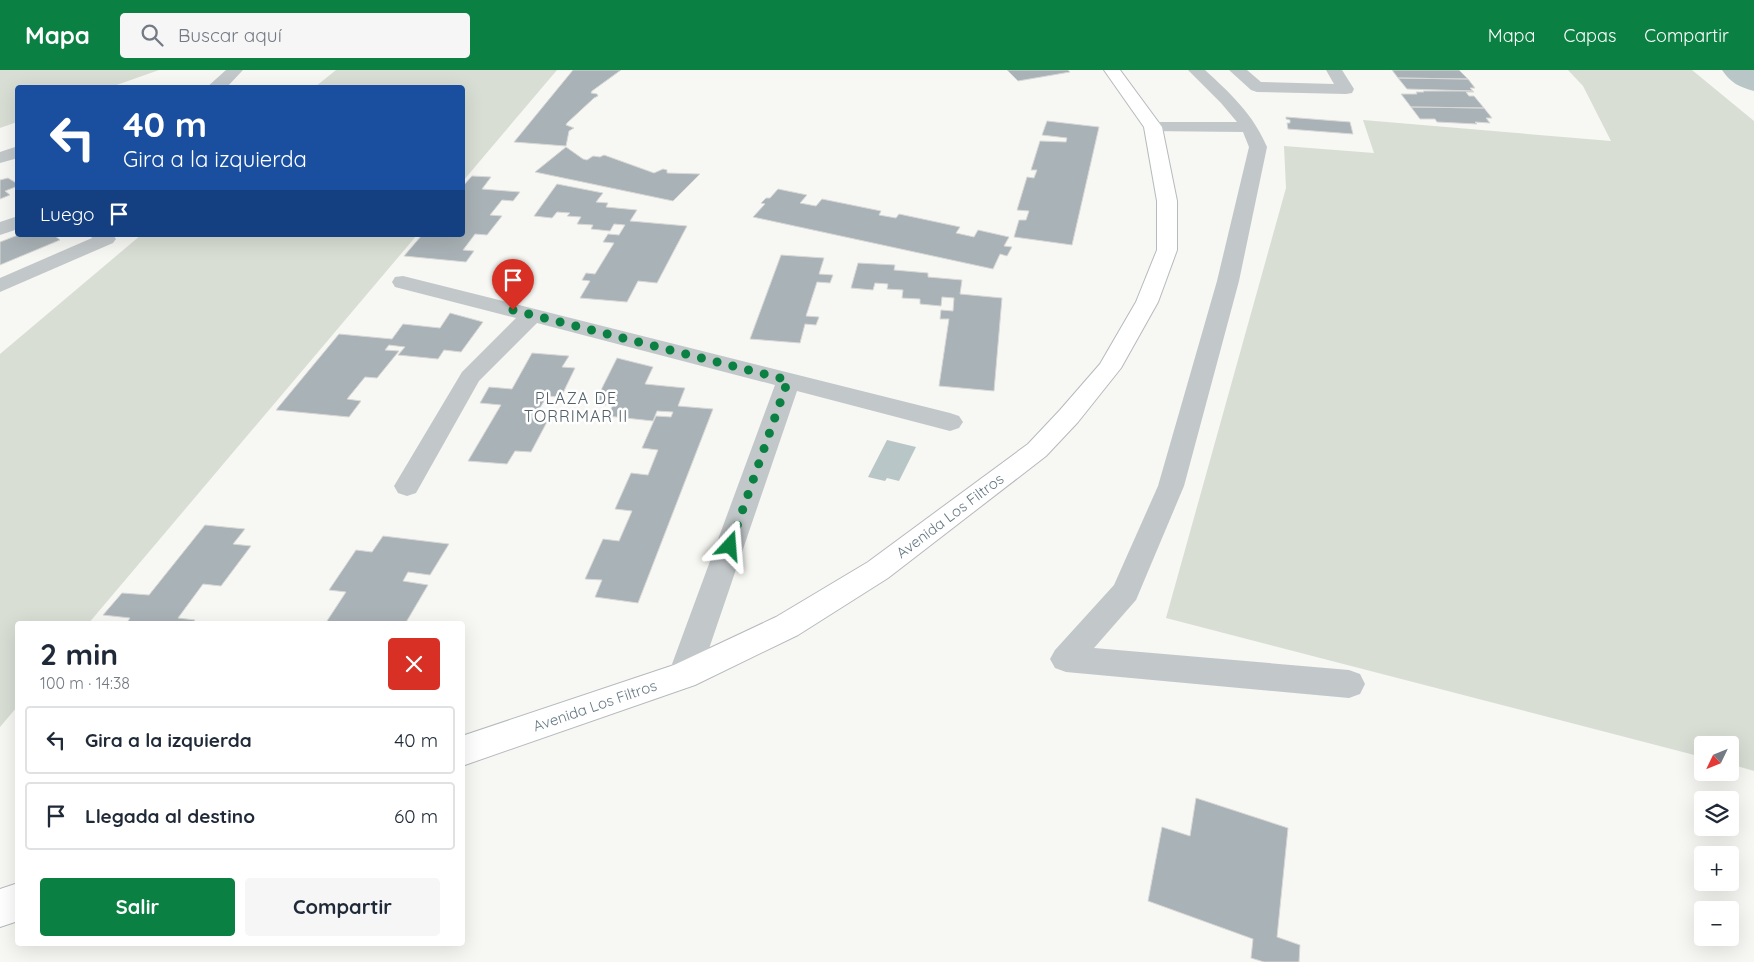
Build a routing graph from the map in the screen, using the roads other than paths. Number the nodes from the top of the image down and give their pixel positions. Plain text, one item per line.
1 (235, 70) edge
2 (1112, 70) edge
3 (1196, 70) edge
4 (1237, 70) edge
5 (1334, 70) edge
6 (219, 85) edge
7 (1153, 127) junction
8 (1250, 127) junction
9 (15, 153) edge
10 (0, 158) edge
11 (15, 223) edge
12 (0, 229) edge
13 (103, 237) edge
14 (403, 282) dead end
15 (0, 286) edge
16 (532, 315) junction
17 (788, 380) junction
18 (950, 422) dead end
19 (407, 486) dead end
20 (684, 675) junction
21 (1349, 684) dead end
22 (465, 751) edge
23 (15, 903) edge
24 (0, 908) edge

1 - 6 street
2 - 7 main road, Avenida Los Filtros
3 - 8 street
4 - 5 street
7 - 8 street
7 - 20 main road, Avenida Los Filtros
8 - 21 street
9 - 10 street
11 - 12 street
13 - 15 street
14 - 16 street
16 - 17 street
16 - 19 street
17 - 18 street
17 - 20 street
20 - 22 main road, Avenida Los Filtros
23 - 24 main road

